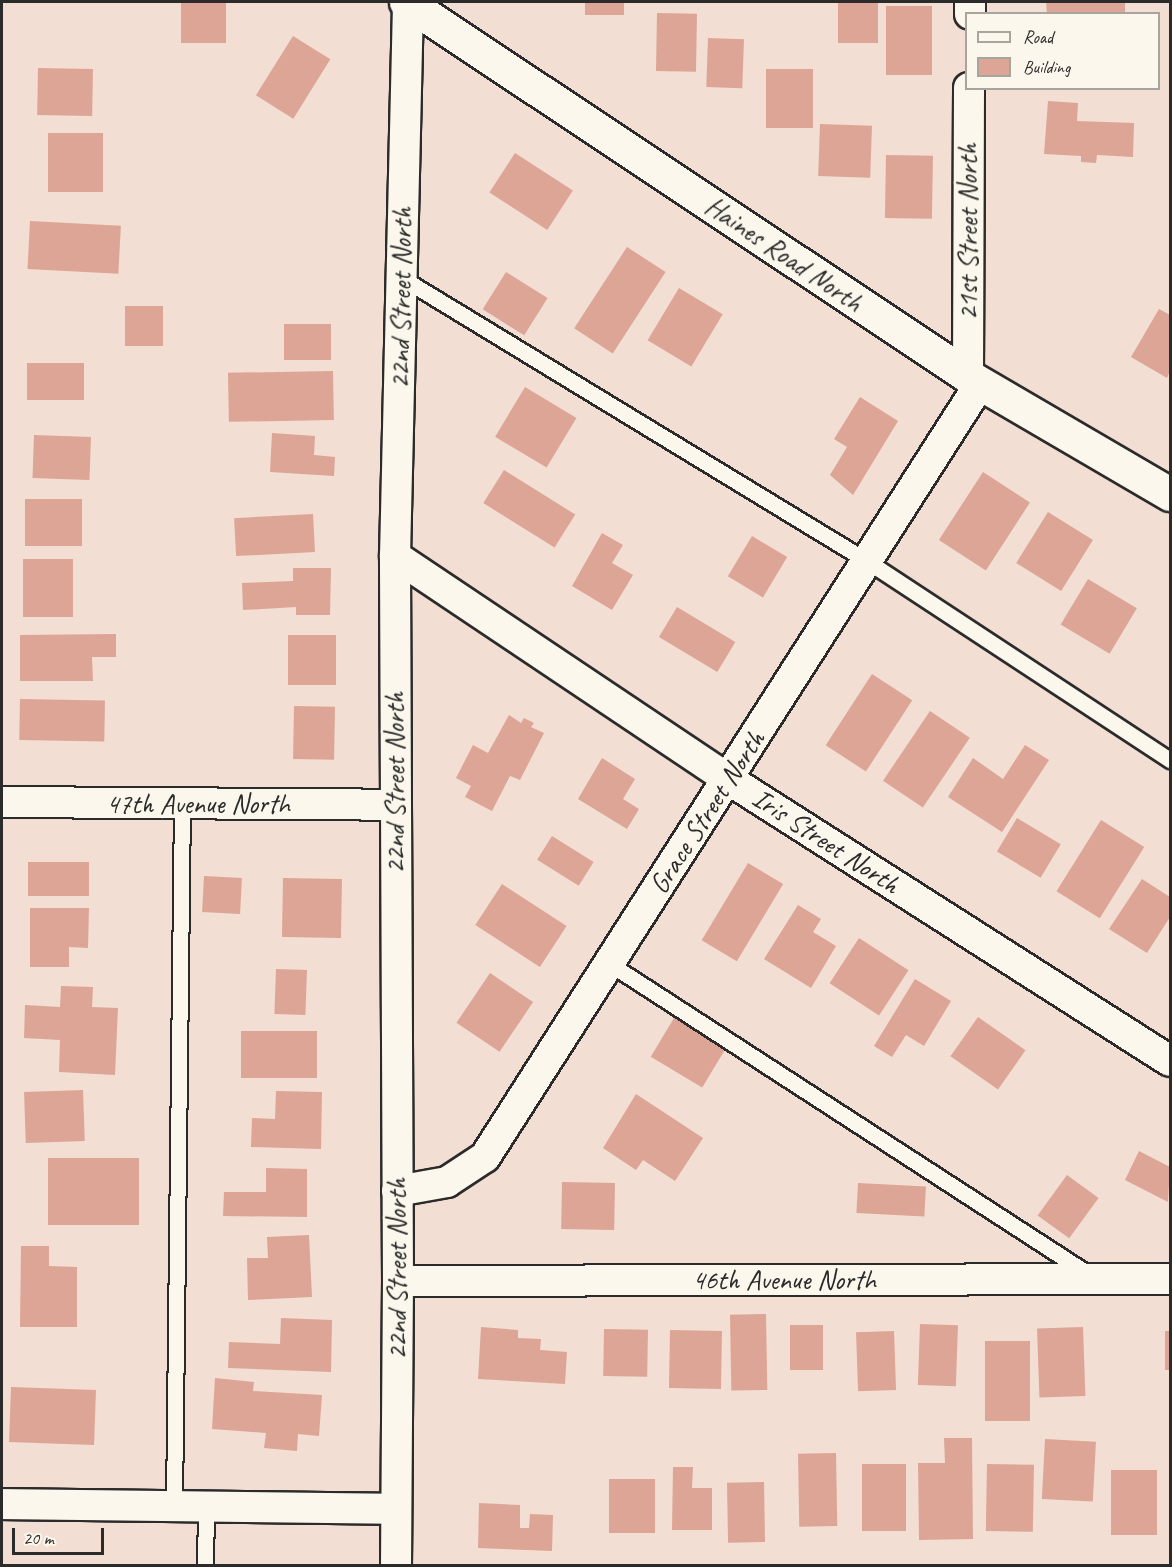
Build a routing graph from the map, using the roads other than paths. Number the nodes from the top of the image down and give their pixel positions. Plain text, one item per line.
1 (407, 2) edge
2 (969, 90) edge
3 (402, 278) junction
4 (974, 380) junction
5 (1170, 494) edge
6 (395, 556) junction
7 (867, 561) junction
8 (1170, 760) edge
9 (728, 778) junction
10 (2, 802) edge
11 (182, 804) junction
12 (395, 805) junction
13 (610, 964) junction
14 (1170, 1061) edge
15 (397, 1191) junction
16 (1097, 1279) junction
17 (1170, 1279) edge
18 (398, 1281) junction
19 (2, 1504) edge
20 (174, 1506) junction
21 (206, 1507) junction
22 (395, 1509) junction
23 (206, 1566) edge
24 (396, 1566) edge

1 - 3 street, 22nd Street North
1 - 4 street, Haines Road North
2 - 4 street, 21st Street North
3 - 6 street, 22nd Street North
3 - 7 lane
4 - 5 street, Haines Road North
4 - 7 street, Grace Street North
6 - 9 street, Iris Street North
6 - 12 street, 22nd Street North
7 - 8 lane
7 - 9 street, Grace Street North
9 - 13 street, Grace Street North
9 - 14 street, Iris Street North
10 - 11 street, 47th Avenue North
11 - 12 street, 47th Avenue North
11 - 20 lane
12 - 15 street, 22nd Street North
13 - 15 street, Grace Street North
13 - 16 lane
15 - 18 street, 22nd Street North
16 - 17 street, 46th Avenue North
16 - 18 street, 46th Avenue North
18 - 22 street, 22nd Street North
19 - 20 street
20 - 21 street
21 - 22 street
21 - 23 lane
22 - 24 street, 22nd Street North

